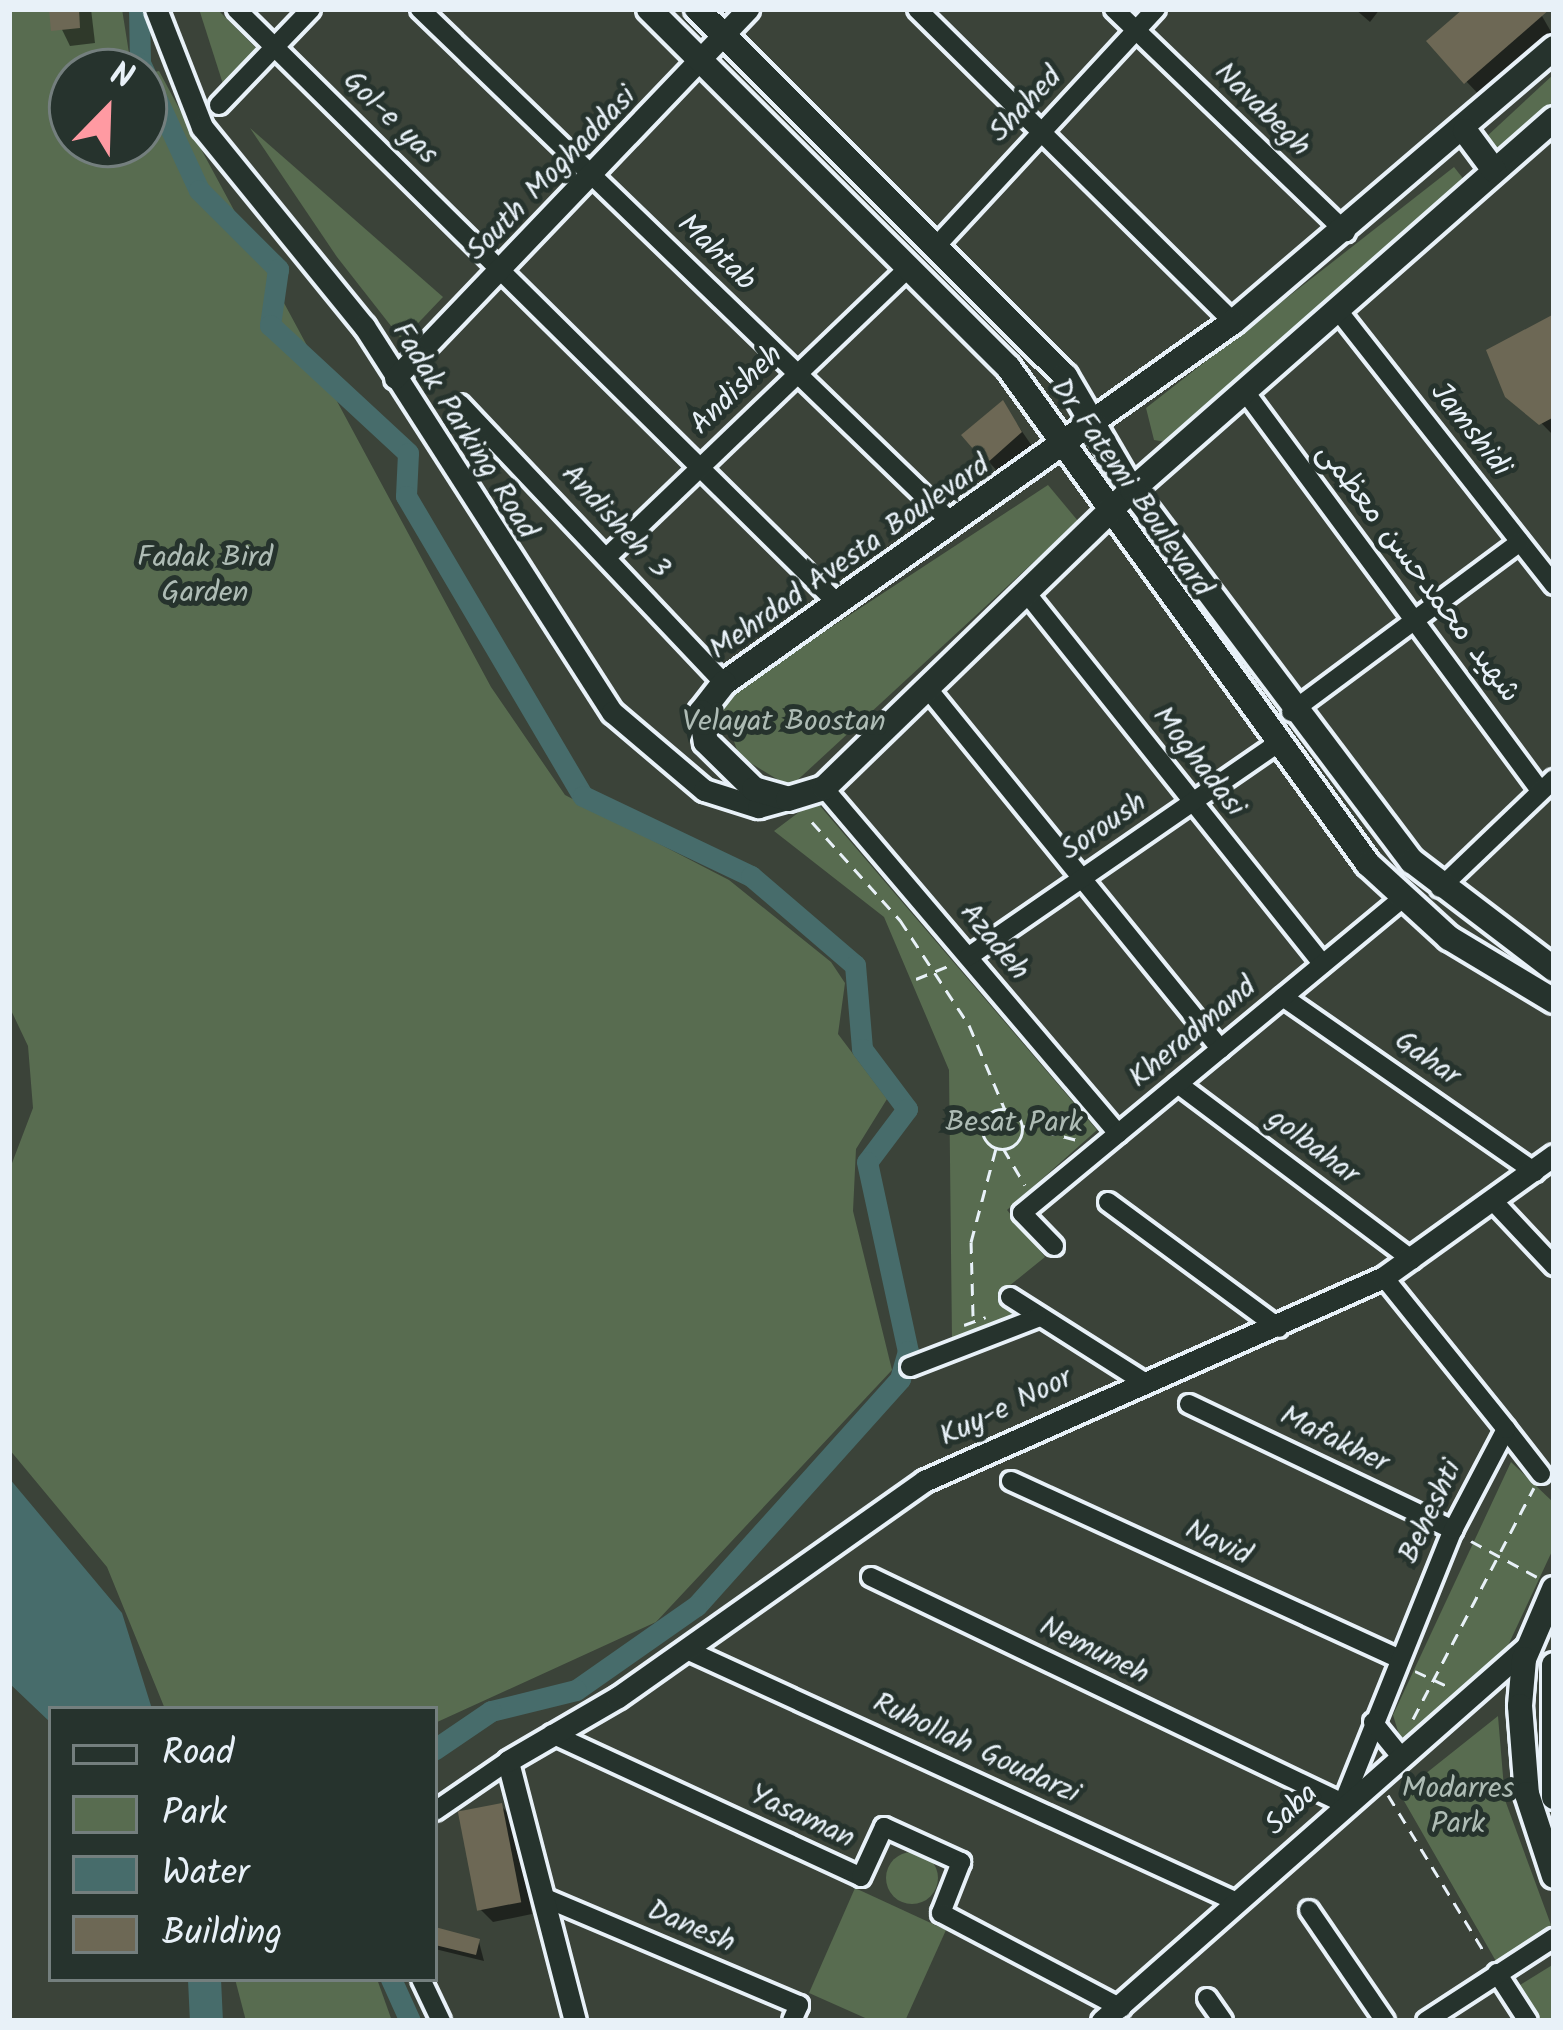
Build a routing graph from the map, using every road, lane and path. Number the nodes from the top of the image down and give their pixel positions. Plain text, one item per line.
1 (156, 9) edge
2 (236, 9) edge
3 (311, 9) edge
4 (420, 9) edge
5 (649, 9) edge
6 (697, 9) edge
7 (748, 9) edge
8 (917, 9) edge
9 (1114, 9) edge
10 (1156, 9) edge
11 (1136, 31) junction
12 (728, 37) junction
13 (275, 48) junction
14 (1554, 48) edge
15 (702, 61) junction
16 (219, 104) dead end
17 (1554, 119) edge
18 (1044, 130) junction
19 (1465, 131) junction
20 (1494, 170) junction
21 (592, 175) junction
22 (1346, 232) junction
23 (940, 242) junction
24 (910, 266) junction
25 (501, 269) junction
26 (1340, 313) junction
27 (1233, 322) junction
28 (797, 374) junction
29 (395, 378) junction
30 (1246, 393) junction
31 (460, 404) dead end
32 (1095, 421) junction
33 (1069, 441) junction
34 (702, 465) junction
35 (1132, 490) junction
36 (1109, 512) junction
37 (951, 522) junction
38 (1520, 542) junction
39 (607, 556) junction
40 (1554, 585) edge
41 (1028, 595) junction
42 (837, 603) junction
43 (1416, 620) junction
44 (724, 683) junction
45 (928, 689) junction
46 (1291, 712) junction
47 (1275, 746) junction
48 (1547, 784) edge
49 (824, 788) junction
50 (788, 800) junction
51 (1191, 803) junction
52 (812, 822) dead end
53 (1080, 880) junction
54 (1440, 888) junction
55 (1402, 899) junction
56 (968, 957) junction
57 (1323, 964) junction
58 (1554, 969) edge
59 (934, 972) junction
60 (916, 979) dead end
61 (1283, 998) junction
62 (1554, 1001) edge
63 (1221, 1049) junction
64 (1178, 1084) junction
65 (1005, 1109) junction
66 (1021, 1126) junction
67 (1111, 1140) junction
68 (999, 1148) junction
69 (1554, 1155) edge
70 (1535, 1172) junction
71 (1108, 1202) dead end
72 (1494, 1202) junction
73 (1029, 1207) junction
74 (1054, 1246) dead end
75 (1412, 1260) junction
76 (1554, 1266) edge
77 (1384, 1277) junction
78 (1010, 1297) dead end
79 (973, 1316) dead end
80 (1037, 1318) junction
81 (1279, 1328) junction
82 (910, 1367) dead end
83 (1144, 1382) junction
84 (1189, 1404) dead end
85 (1506, 1429) junction
86 (1541, 1474) joint
87 (1011, 1480) dead end
88 (1453, 1530) junction
89 (1498, 1556) junction
90 (872, 1577) dead end
91 (1554, 1587) edge
92 (1528, 1646) junction
93 (687, 1650) junction
94 (1398, 1661) junction
95 (1554, 1665) edge
96 (1433, 1679) junction
97 (1468, 1696) junction
98 (1373, 1722) junction
99 (552, 1734) junction
100 (1407, 1746) junction
101 (508, 1761) junction
102 (1374, 1773) junction
103 (1553, 1783) edge
104 (1342, 1803) junction
105 (438, 1809) edge
106 (1554, 1876) edge
107 (543, 1898) junction
108 (1239, 1903) junction
109 (1310, 1910) dead end
110 (1554, 1938) edge
111 (1497, 1973) junction
112 (422, 1982) edge
113 (1207, 1998) dead end
114 (1112, 2014) edge
115 (441, 2021) edge
116 (575, 2021) edge
117 (792, 2021) edge
118 (1223, 2021) edge
119 (1385, 2021) edge
120 (1426, 2021) edge
121 (1528, 2021) edge

1 - 29 street, Fadak Parking Road
2 - 13 street, Gol-e yas
3 - 13 street
4 - 21 street, Mahtab
5 - 15 main road, Dr Fatemi Boulevard
6 - 12 main road, Dr Fatemi Boulevard
7 - 12 street, South Moghaddasi
8 - 18 street
9 - 11 street, Navabegh
10 - 11 street, Shahed
11 - 18 street, Shahed
11 - 22 street, Navabegh
12 - 15 street, South Moghaddasi
12 - 23 main road, Dr Fatemi Boulevard
13 - 16 street
13 - 25 street, Gol-e yas
14 - 19 main road, Mehrdad Avesta Boulevard
15 - 21 street, South Moghaddasi
15 - 24 main road, Dr Fatemi Boulevard
17 - 20 main road
18 - 23 street, Shahed
18 - 27 street
19 - 20 main road
19 - 22 main road, Mehrdad Avesta Boulevard
20 - 26 main road
21 - 25 street, South Moghaddasi
21 - 28 street, Mahtab
22 - 27 main road, Mehrdad Avesta Boulevard
23 - 32 main road, Dr Fatemi Boulevard
24 - 28 street, Andisheh
24 - 33 main road, Dr Fatemi Boulevard
25 - 29 street, South Moghaddasi
25 - 34 street, Gol-e yas
26 - 30 main road
26 - 38 street, Jamshidi
27 - 32 main road, Mehrdad Avesta Boulevard
28 - 34 street, Andisheh
28 - 37 street, Mahtab
29 - 50 street, Fadak Parking Road
30 - 35 main road
30 - 43 street, شهید محمدحسن معظمی
31 - 39 street, Andisheh 3
32 - 33 main road, Mehrdad Avesta Boulevard
32 - 35 main road, Dr Fatemi Boulevard
33 - 36 main road, Dr Fatemi Boulevard
33 - 37 main road, Mehrdad Avesta Boulevard
34 - 39 street, Andisheh
34 - 42 street, Gol-e yas
35 - 36 main road
35 - 46 main road, Dr Fatemi Boulevard
36 - 41 main road
36 - 47 main road, Dr Fatemi Boulevard
37 - 42 main road, Mehrdad Avesta Boulevard
38 - 40 street, Jamshidi
38 - 43 street
39 - 44 street, Andisheh 3
41 - 45 main road
41 - 51 street, Moghadasi
42 - 44 main road, Mehrdad Avesta Boulevard
43 - 46 street
43 - 48 street, شهید محمدحسن معظمی
44 - 50 main road, Mehrdad Avesta Boulevard
45 - 49 main road
45 - 53 street
46 - 54 main road, Dr Fatemi Boulevard
47 - 51 street, Soroush
47 - 55 main road, Dr Fatemi Boulevard
48 - 54 street
49 - 50 main road
49 - 56 street, Azadeh
51 - 53 street, Soroush
51 - 57 street, Moghadasi
52 - 59 path
53 - 56 street, Soroush
53 - 63 street
54 - 58 main road, Dr Fatemi Boulevard
55 - 57 street, Kheradmand
55 - 62 main road, Dr Fatemi Boulevard
56 - 59 path
56 - 67 street, Azadeh
57 - 61 street, Kheradmand
59 - 60 path
59 - 65 path
61 - 63 street, Kheradmand
61 - 70 street, Gahar
63 - 64 street, Kheradmand
64 - 67 street, Kheradmand
64 - 75 street, golbahar
65 - 66 path
65 - 68 path
66 - 67 path
66 - 68 path
67 - 73 street, Kheradmand
68 - 73 path
68 - 79 path
69 - 70 street, Kuy-e Noor
70 - 72 street, Kuy-e Noor
71 - 81 street
72 - 75 street, Kuy-e Noor
72 - 76 street
73 - 74 street
75 - 77 street, Kuy-e Noor
77 - 81 street, Kuy-e Noor
77 - 85 street
78 - 80 street
80 - 82 street
80 - 83 street
81 - 83 street, Kuy-e Noor
83 - 93 street, Kuy-e Noor
84 - 88 street, Mafakher
85 - 86 street
85 - 88 street, Beheshti
86 - 89 path
87 - 94 street, Navid
88 - 89 path
88 - 94 street, Beheshti
89 - 91 path
89 - 96 path
90 - 104 street, Nemuneh
91 - 92 main road
92 - 97 street, Saba
92 - 106 main road
93 - 99 street, Kuy-e Noor
93 - 108 street, Ruhollah Goudarzi
94 - 96 path
94 - 98 street, Beheshti
95 - 103 main road
96 - 97 path
96 - 100 path
97 - 100 street, Saba
98 - 100 street
98 - 104 street, Beheshti
99 - 101 street, Kuy-e Noor
99 - 114 street, Yasaman
100 - 102 street, Saba
101 - 105 street
101 - 107 street
102 - 104 street, Saba
102 - 111 path
104 - 108 street, Saba
107 - 116 street
107 - 117 street, Danesh
108 - 114 street, Saba
109 - 119 street
110 - 111 street
111 - 120 street
111 - 121 street
112 - 115 street
113 - 118 street

